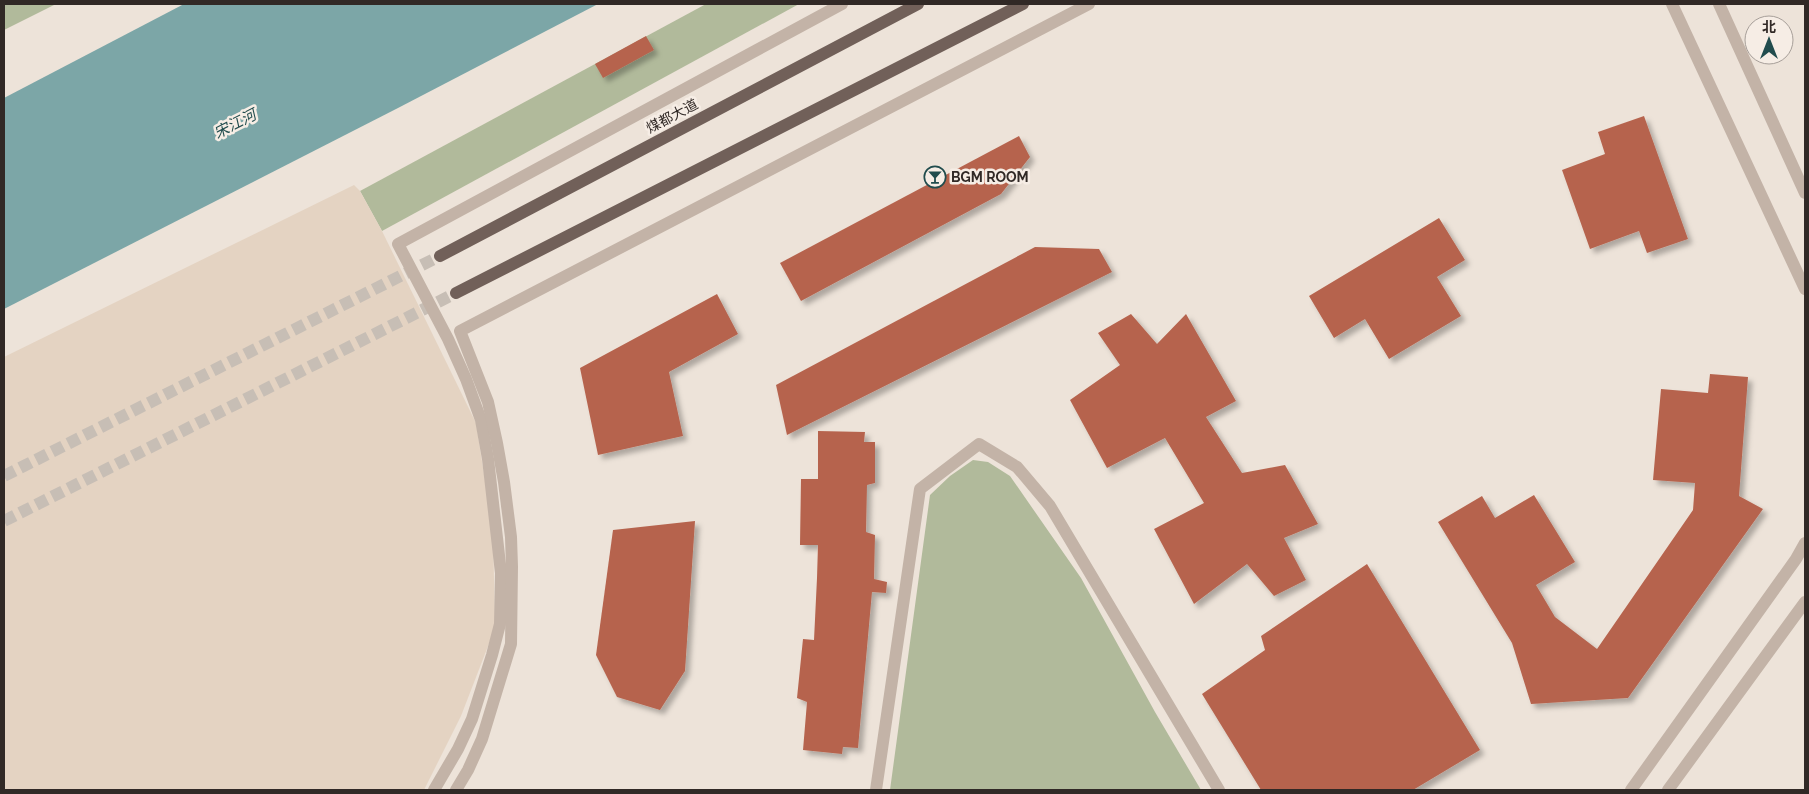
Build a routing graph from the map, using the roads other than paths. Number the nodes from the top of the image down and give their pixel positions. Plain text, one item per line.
1 (842, 4) edge
2 (918, 4) edge
3 (1023, 4) edge
4 (1089, 4) edge
5 (1672, 4) edge
6 (1719, 4) edge
7 (1805, 193) edge
8 (440, 256) tunnel mouth
9 (1805, 289) edge
10 (456, 293) tunnel mouth
11 (1805, 543) edge
12 (1805, 602) edge
13 (434, 790) edge
14 (456, 790) edge
15 (876, 790) edge
16 (1219, 790) edge
17 (1631, 790) edge
18 (1668, 790) edge

1 - 13 street
2 - 8 main road, 煤都大道
3 - 10 main road
4 - 14 street
5 - 9 street
6 - 7 street
11 - 17 street
12 - 18 street
15 - 16 street

